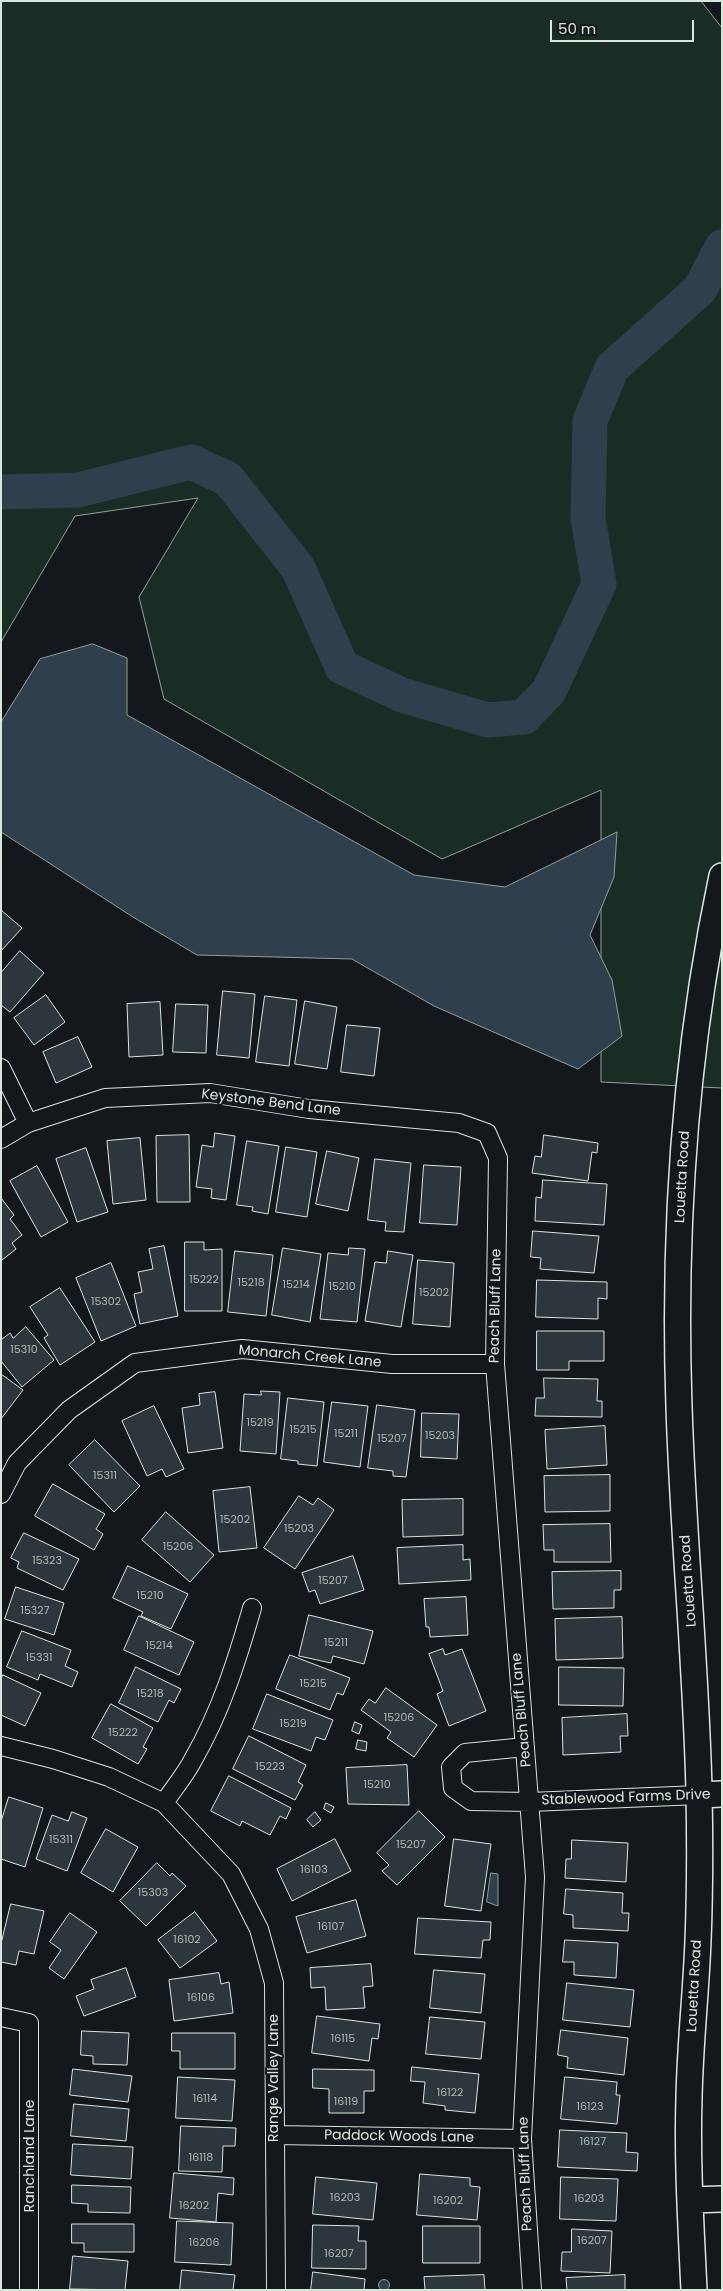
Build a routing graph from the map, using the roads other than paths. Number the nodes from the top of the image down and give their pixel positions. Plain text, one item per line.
1 (722, 876) edge
2 (1, 1068) edge
3 (28, 1123) junction
4 (487, 1133) joint
5 (1, 1139) edge
6 (495, 1364) junction
7 (1, 1494) edge
8 (252, 1608) dead end
9 (1, 1746) edge
10 (524, 1747) junction
11 (710, 1795) edge
12 (530, 1802) junction
13 (164, 1803) junction
14 (1, 2017) edge
15 (275, 2135) junction
16 (522, 2139) junction
17 (722, 2199) edge
18 (690, 2200) junction
19 (29, 2290) edge
20 (276, 2290) edge
21 (532, 2290) edge
22 (694, 2290) edge

1 - 11 main road, Louetta Road
2 - 3 street
3 - 4 street, Keystone Bend Lane
3 - 5 street, Keystone Bend Lane
4 - 6 street, Peach Bluff Lane
6 - 7 street, Monarch Creek Lane
6 - 10 street, Peach Bluff Lane
8 - 13 street
9 - 13 street
10 - 12 street, Peach Bluff Lane
10 - 12 street, Stablewood Farms Drive
11 - 12 street, Stablewood Farms Drive
11 - 18 main road, Louetta Road
12 - 16 street, Peach Bluff Lane
13 - 15 street, Range Valley Lane
14 - 19 street, Ranchland Lane
15 - 16 street, Paddock Woods Lane
15 - 20 street, Range Valley Lane
16 - 21 street, Peach Bluff Lane
17 - 18 main road
18 - 22 main road, Louetta Road

